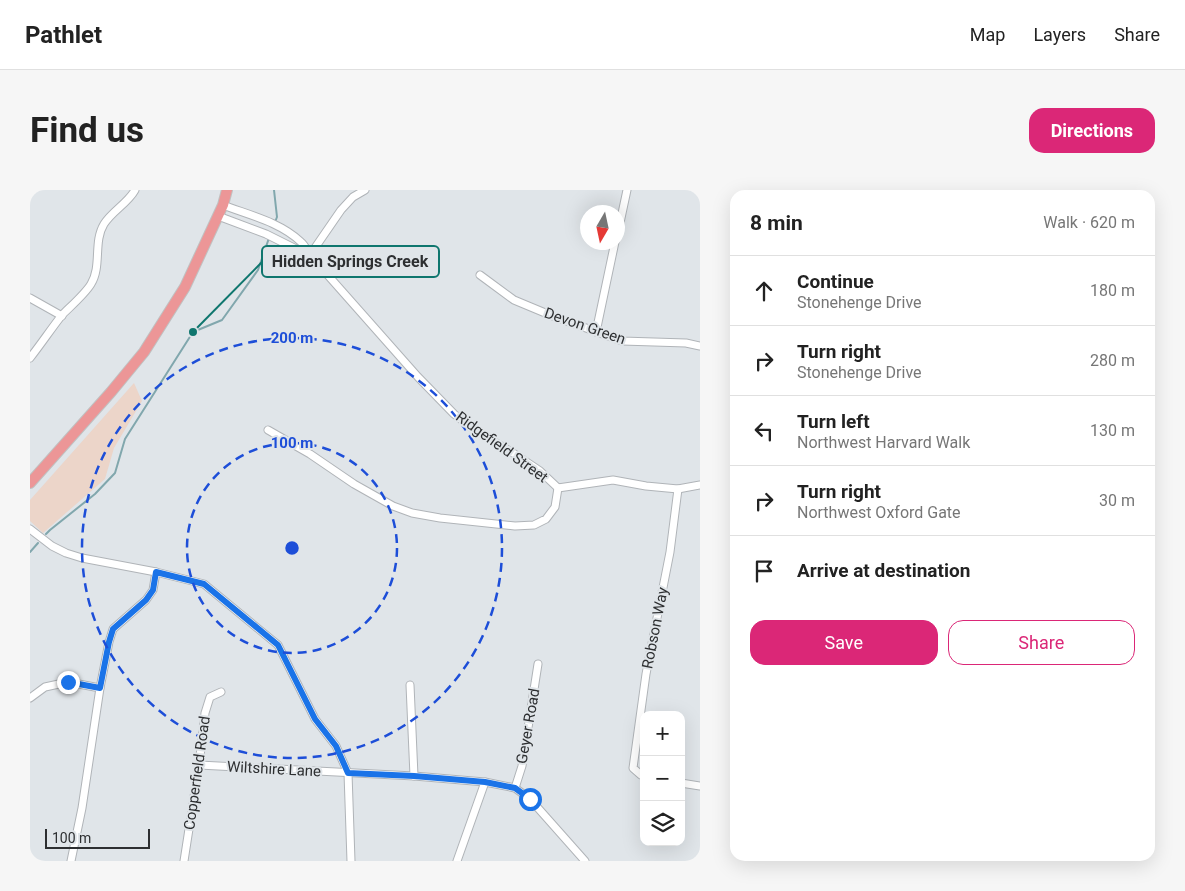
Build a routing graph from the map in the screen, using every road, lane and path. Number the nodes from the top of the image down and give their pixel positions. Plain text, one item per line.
1 (135, 190) edge
2 (227, 190) edge
3 (365, 190) edge
4 (626, 190) edge
5 (223, 205) junction
6 (623, 205) edge
7 (218, 216) junction
8 (613, 250) edge
9 (310, 255) junction
10 (480, 275) dead end
11 (30, 298) edge
12 (62, 316) junction
13 (596, 332) junction
14 (700, 346) edge
15 (30, 358) edge
16 (268, 430) dead end
17 (30, 483) edge
18 (700, 485) edge
19 (558, 488) junction
20 (678, 488) junction
21 (30, 529) edge
22 (156, 572) junction
23 (538, 664) dead end
24 (410, 685) dead end
25 (100, 688) junction
26 (221, 692) dead end
27 (30, 698) edge
28 (199, 765) junction
29 (348, 773) junction
30 (640, 774) edge
31 (414, 776) junction
32 (485, 782) junction
33 (685, 784) edge
34 (700, 786) edge
35 (515, 788) junction
36 (70, 861) edge
37 (184, 861) edge
38 (351, 861) edge
39 (457, 861) edge
40 (585, 861) edge

1 - 12 street
2 - 5 main road
3 - 9 street
4 - 6 street
5 - 7 main road
5 - 9 street, Ridgefield Street
7 - 9 street, Ridgefield Street
7 - 17 main road
8 - 13 street
9 - 19 street, Ridgefield Street
10 - 13 street, Devon Green
11 - 12 street
12 - 15 street
13 - 14 street, Devon Green
16 - 19 street
18 - 20 street, Ridgefield Street
19 - 20 street, Ridgefield Street
20 - 30 street, Robson Way
21 - 22 street
22 - 25 street
22 - 29 street
23 - 35 street, Geyer Road
24 - 31 street
25 - 27 street
25 - 36 street
26 - 28 street, Copperfield Road
28 - 29 street, Wiltshire Lane
28 - 37 street, Copperfield Road
29 - 31 street, Wiltshire Lane
29 - 38 street
31 - 32 street, Wiltshire Lane
32 - 35 street, Wiltshire Lane
32 - 39 street
33 - 34 street
35 - 40 street

